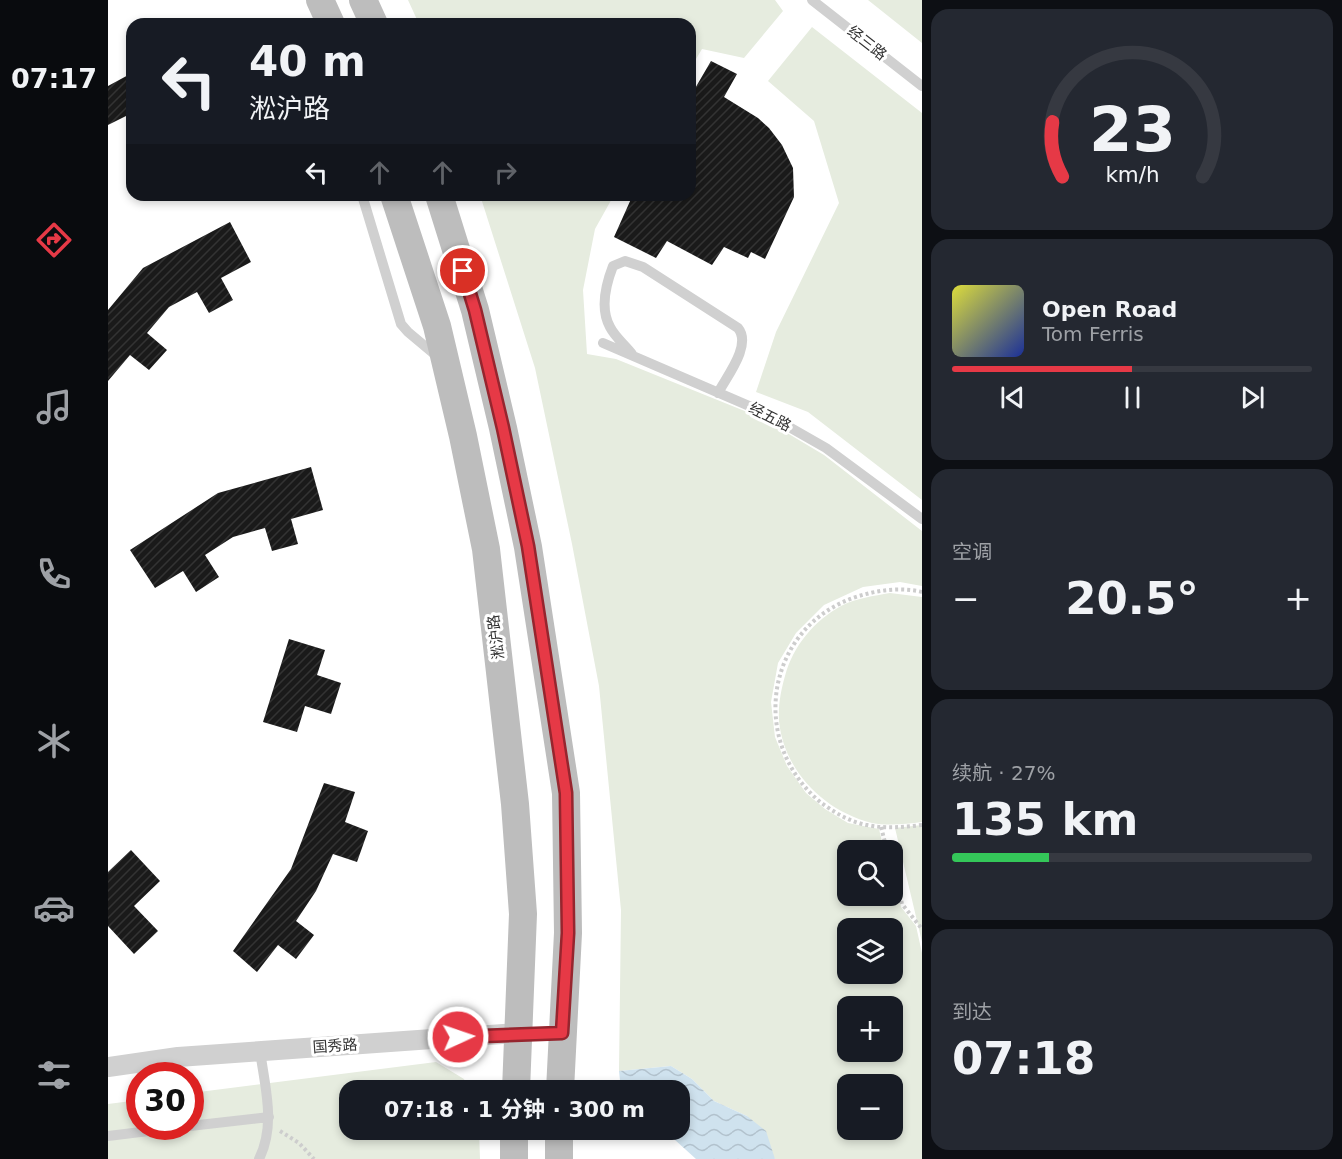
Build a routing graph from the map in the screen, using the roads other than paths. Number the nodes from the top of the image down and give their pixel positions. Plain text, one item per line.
1 (320, 0) edge
2 (363, 0) edge
3 (812, 0) edge
4 (328, 18) edge
5 (371, 18) edge
6 (922, 86) edge
7 (364, 201) edge
8 (396, 201) edge
9 (441, 201) edge
10 (603, 343) dead end
11 (634, 356) junction
12 (446, 364) junction
13 (718, 393) junction
14 (922, 519) edge
15 (518, 1033) junction
16 (562, 1033) junction
17 (260, 1051) junction
18 (108, 1066) edge
19 (516, 1080) edge
20 (560, 1080) edge
21 (268, 1121) junction
22 (204, 1125) edge
23 (126, 1134) edge
24 (108, 1136) edge
25 (514, 1140) edge
26 (559, 1140) edge
27 (259, 1159) edge
28 (514, 1159) edge
29 (559, 1159) edge

1 - 4 main road
2 - 5 main road
3 - 6 lane, 经三路
7 - 12 lane
8 - 12 main road, 淞沪路
9 - 16 main road
10 - 11 lane, 经五路
11 - 13 lane, 经五路
11 - 13 lane
12 - 15 main road, 淞沪路
13 - 14 lane, 经五路
15 - 16 main road, 国秀路
15 - 17 street, 国秀路
15 - 19 main road, 淞沪路
16 - 20 main road
17 - 18 street, 国秀路
17 - 21 lane
21 - 22 lane
21 - 27 lane
23 - 24 lane
25 - 28 main road
26 - 29 main road

